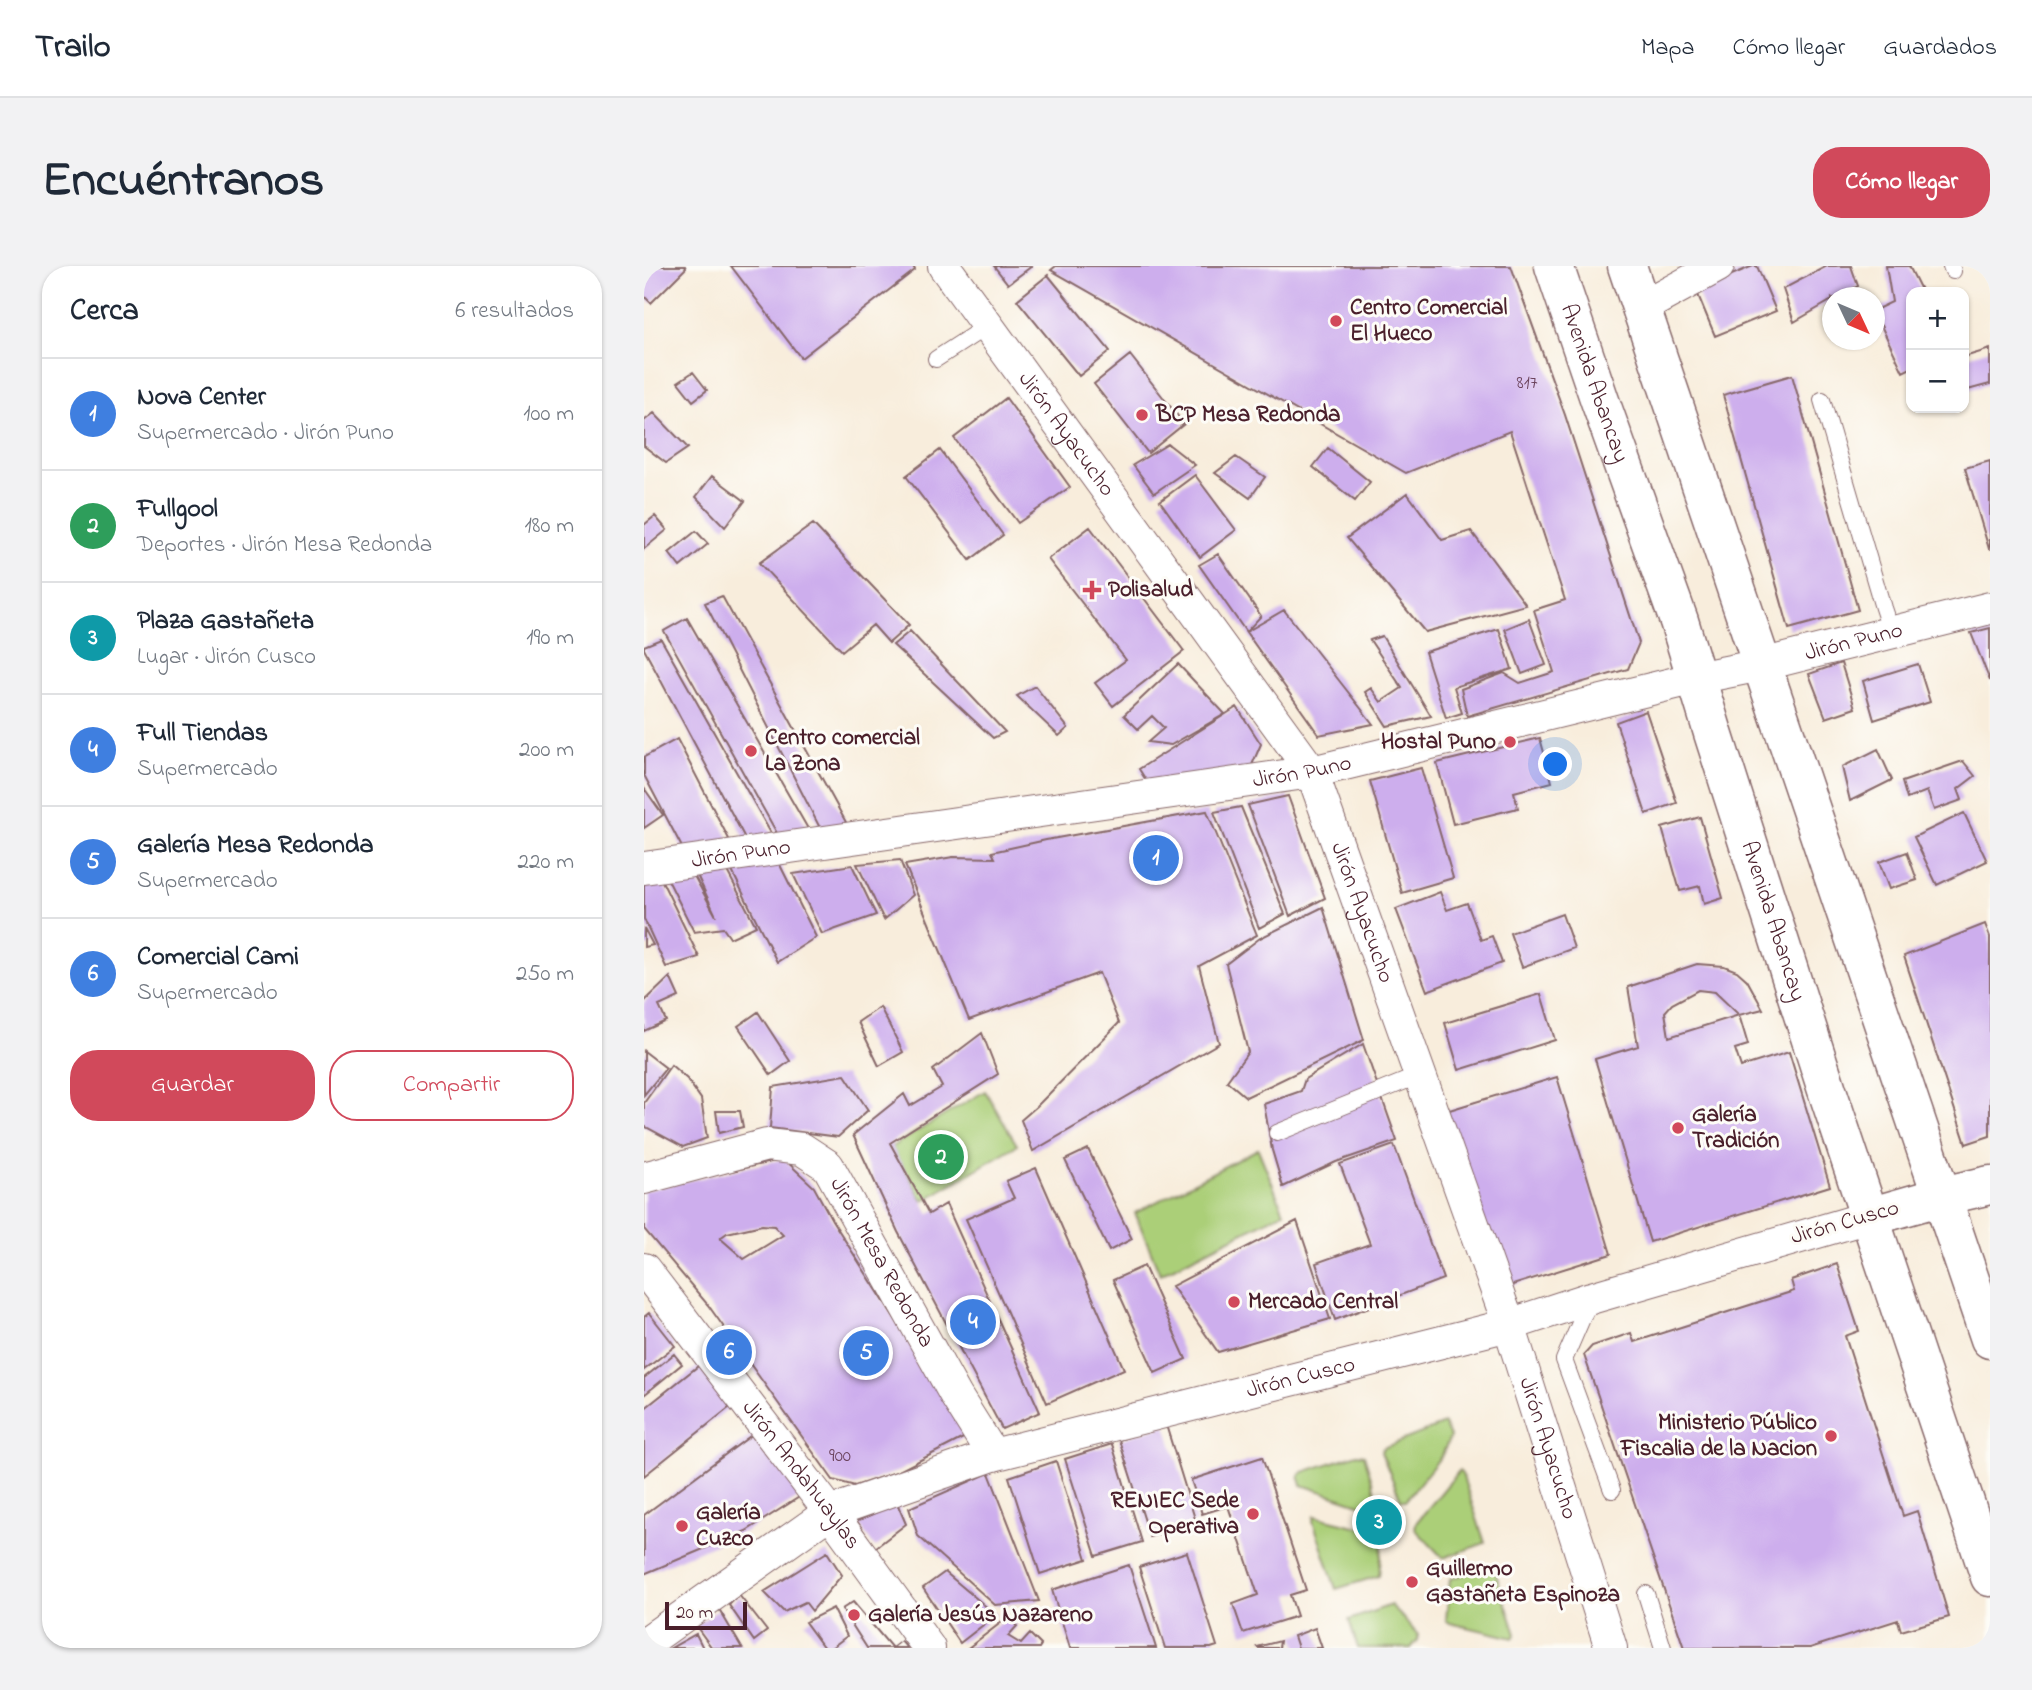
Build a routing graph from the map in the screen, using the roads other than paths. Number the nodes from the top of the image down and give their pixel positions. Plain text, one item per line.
1 (944, 266) edge
2 (1554, 266) edge
3 (1627, 266) edge
4 (1718, 266) edge
5 (1641, 307) junction
6 (988, 326) junction
7 (936, 359) dead end
8 (1822, 400) dead end
9 (1990, 608) edge
10 (1891, 632) junction
11 (1761, 665) junction
12 (1696, 678) junction
13 (1312, 772) junction
14 (645, 866) edge
15 (1420, 1075) junction
16 (1277, 1133) dead end
17 (644, 1178) edge
18 (1990, 1185) edge
19 (1941, 1196) junction
20 (1869, 1217) junction
21 (644, 1269) edge
22 (1591, 1298) junction
23 (1509, 1325) junction
24 (1990, 1339) edge
25 (993, 1455) junction
26 (1612, 1490) dead end
27 (830, 1512) junction
28 (1990, 1577) edge
29 (1646, 1594) dead end
30 (644, 1644) edge
31 (929, 1648) edge
32 (1611, 1648) edge
33 (1663, 1648) edge

1 - 6 street, Jirón Ayacucho
2 - 12 main road, Avenida Abancay
3 - 5 main road
4 - 5 street
5 - 11 main road
6 - 7 lane
6 - 13 street, Jirón Ayacucho
8 - 10 lane
9 - 10 street, Jirón Puno
10 - 11 street, Jirón Puno
11 - 12 street, Jirón Puno
11 - 19 main road
12 - 13 street, Jirón Puno
12 - 20 main road, Avenida Abancay
13 - 14 street, Jirón Puno
13 - 15 street, Jirón Ayacucho
15 - 16 lane
15 - 23 street, Jirón Ayacucho
17 - 25 street, Jirón Mesa Redonda
18 - 19 main road, Jirón Cusco
19 - 20 main road, Jirón Cusco
19 - 24 main road
20 - 22 street, Jirón Cusco
20 - 28 main road, Avenida Abancay
21 - 27 street, Jirón Andahuaylas
22 - 23 street, Jirón Cusco
22 - 26 lane
23 - 25 street, Jirón Cusco
23 - 32 street, Jirón Ayacucho
25 - 27 street, Jirón Cusco
27 - 30 street, Jirón Cusco
27 - 31 street, Jirón Andahuaylas
29 - 33 lane

